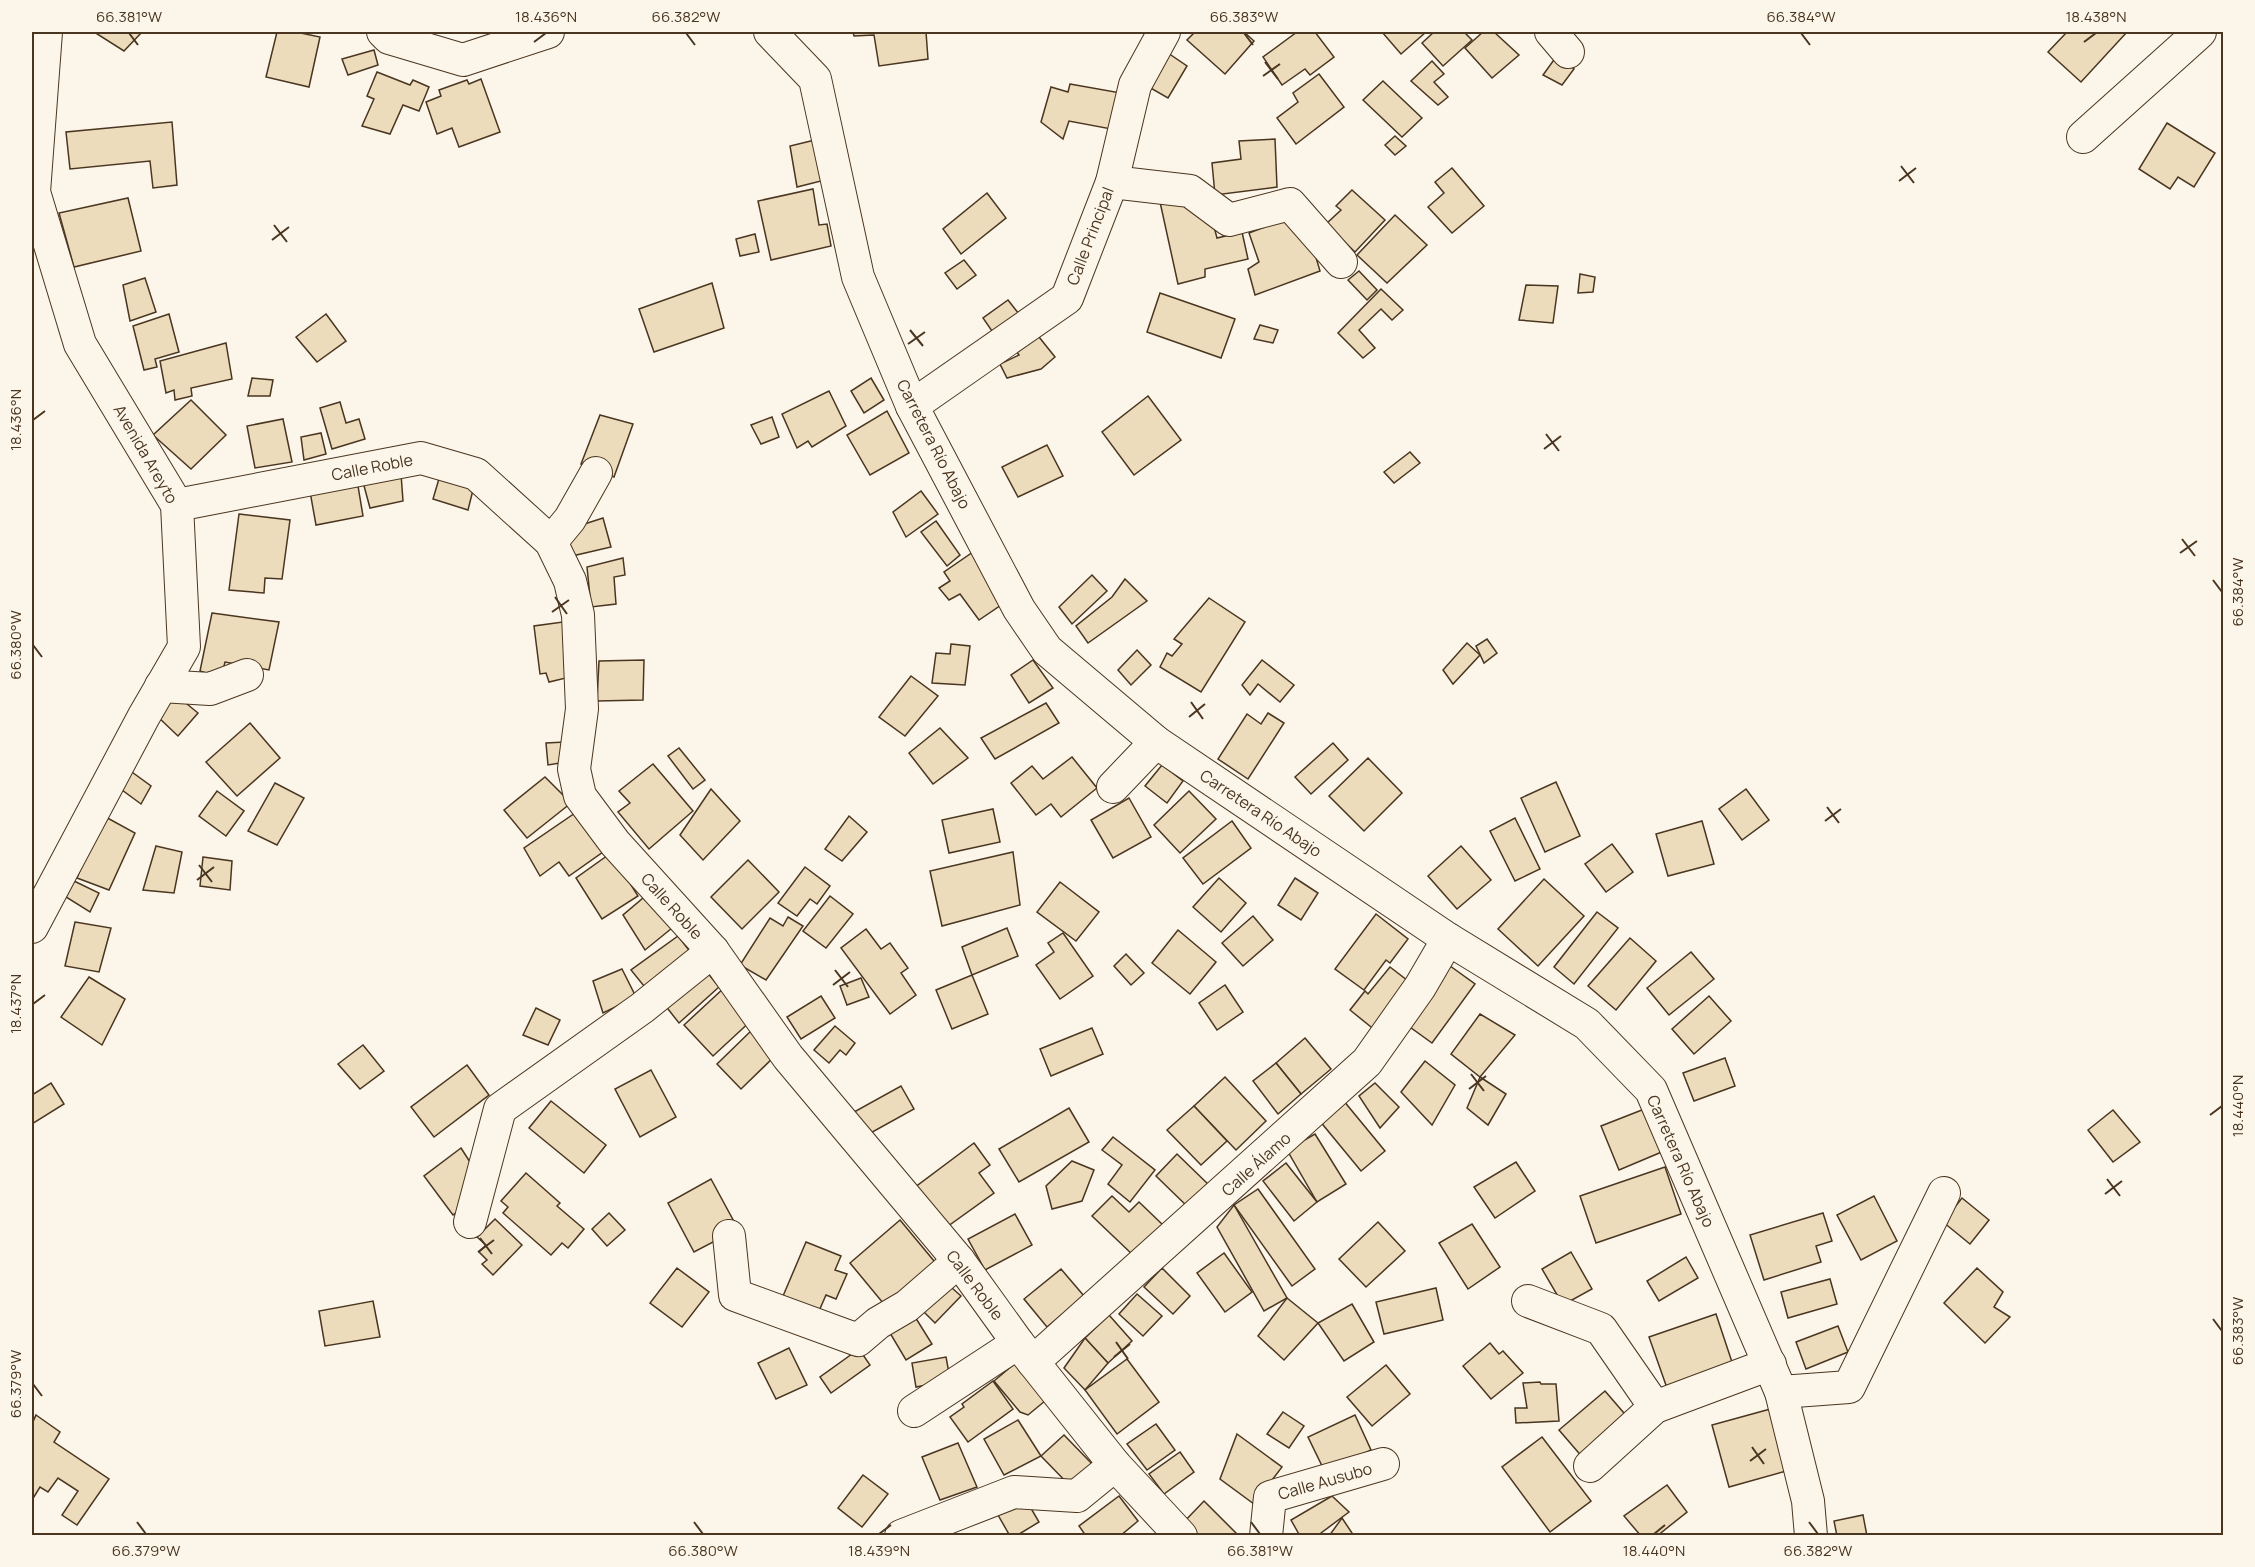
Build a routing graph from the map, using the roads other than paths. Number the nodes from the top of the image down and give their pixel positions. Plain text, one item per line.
1 (46, 32) edge
2 (383, 32) edge
3 (548, 32) edge
4 (770, 32) edge
5 (1164, 32) edge
6 (2200, 32) edge
7 (2083, 137) dead end
8 (1112, 182) junction
9 (1341, 262) dead end
10 (912, 406) junction
11 (596, 473) dead end
12 (177, 505) junction
13 (551, 542) junction
14 (247, 675) dead end
15 (161, 686) junction
16 (1156, 742) junction
17 (1113, 787) dead end
18 (32, 927) edge
19 (1448, 939) junction
20 (713, 951) junction
21 (1944, 1193) dead end
22 (470, 1221) dead end
23 (729, 1236) dead end
24 (958, 1261) junction
25 (1528, 1301) dead end
26 (1025, 1353) junction
27 (1775, 1378) junction
28 (1656, 1407) junction
29 (914, 1411) dead end
30 (1383, 1464) dead end
31 (1116, 1465) junction
32 (1590, 1466) dead end
33 (901, 1536) edge
34 (1181, 1536) edge
35 (1266, 1536) edge
36 (1811, 1536) edge

1 - 12 street, Avenida Areyto
2 - 3 street
4 - 10 street, Carretera Río Abajo
5 - 8 street, Calle Principal
6 - 7 street
8 - 9 street
8 - 10 street, Calle Principal
10 - 16 street, Carretera Río Abajo
11 - 13 street
12 - 13 street, Calle Roble
12 - 15 street, Avenida Areyto
13 - 20 street, Calle Roble
14 - 15 street
15 - 18 street, Avenida Areyto
16 - 17 street
16 - 19 street, Carretera Río Abajo
19 - 26 street, Calle Álamo
19 - 27 street, Carretera Río Abajo
20 - 22 street
20 - 24 street, Calle Roble
21 - 27 street
23 - 24 street
24 - 26 street, Calle Roble
25 - 28 street
26 - 29 street, Calle Álamo
26 - 31 street, Calle Roble
27 - 28 street
27 - 36 street, Carretera Río Abajo
28 - 32 street
30 - 35 street, Calle Ausubo
31 - 33 street
31 - 34 street, Calle Roble

